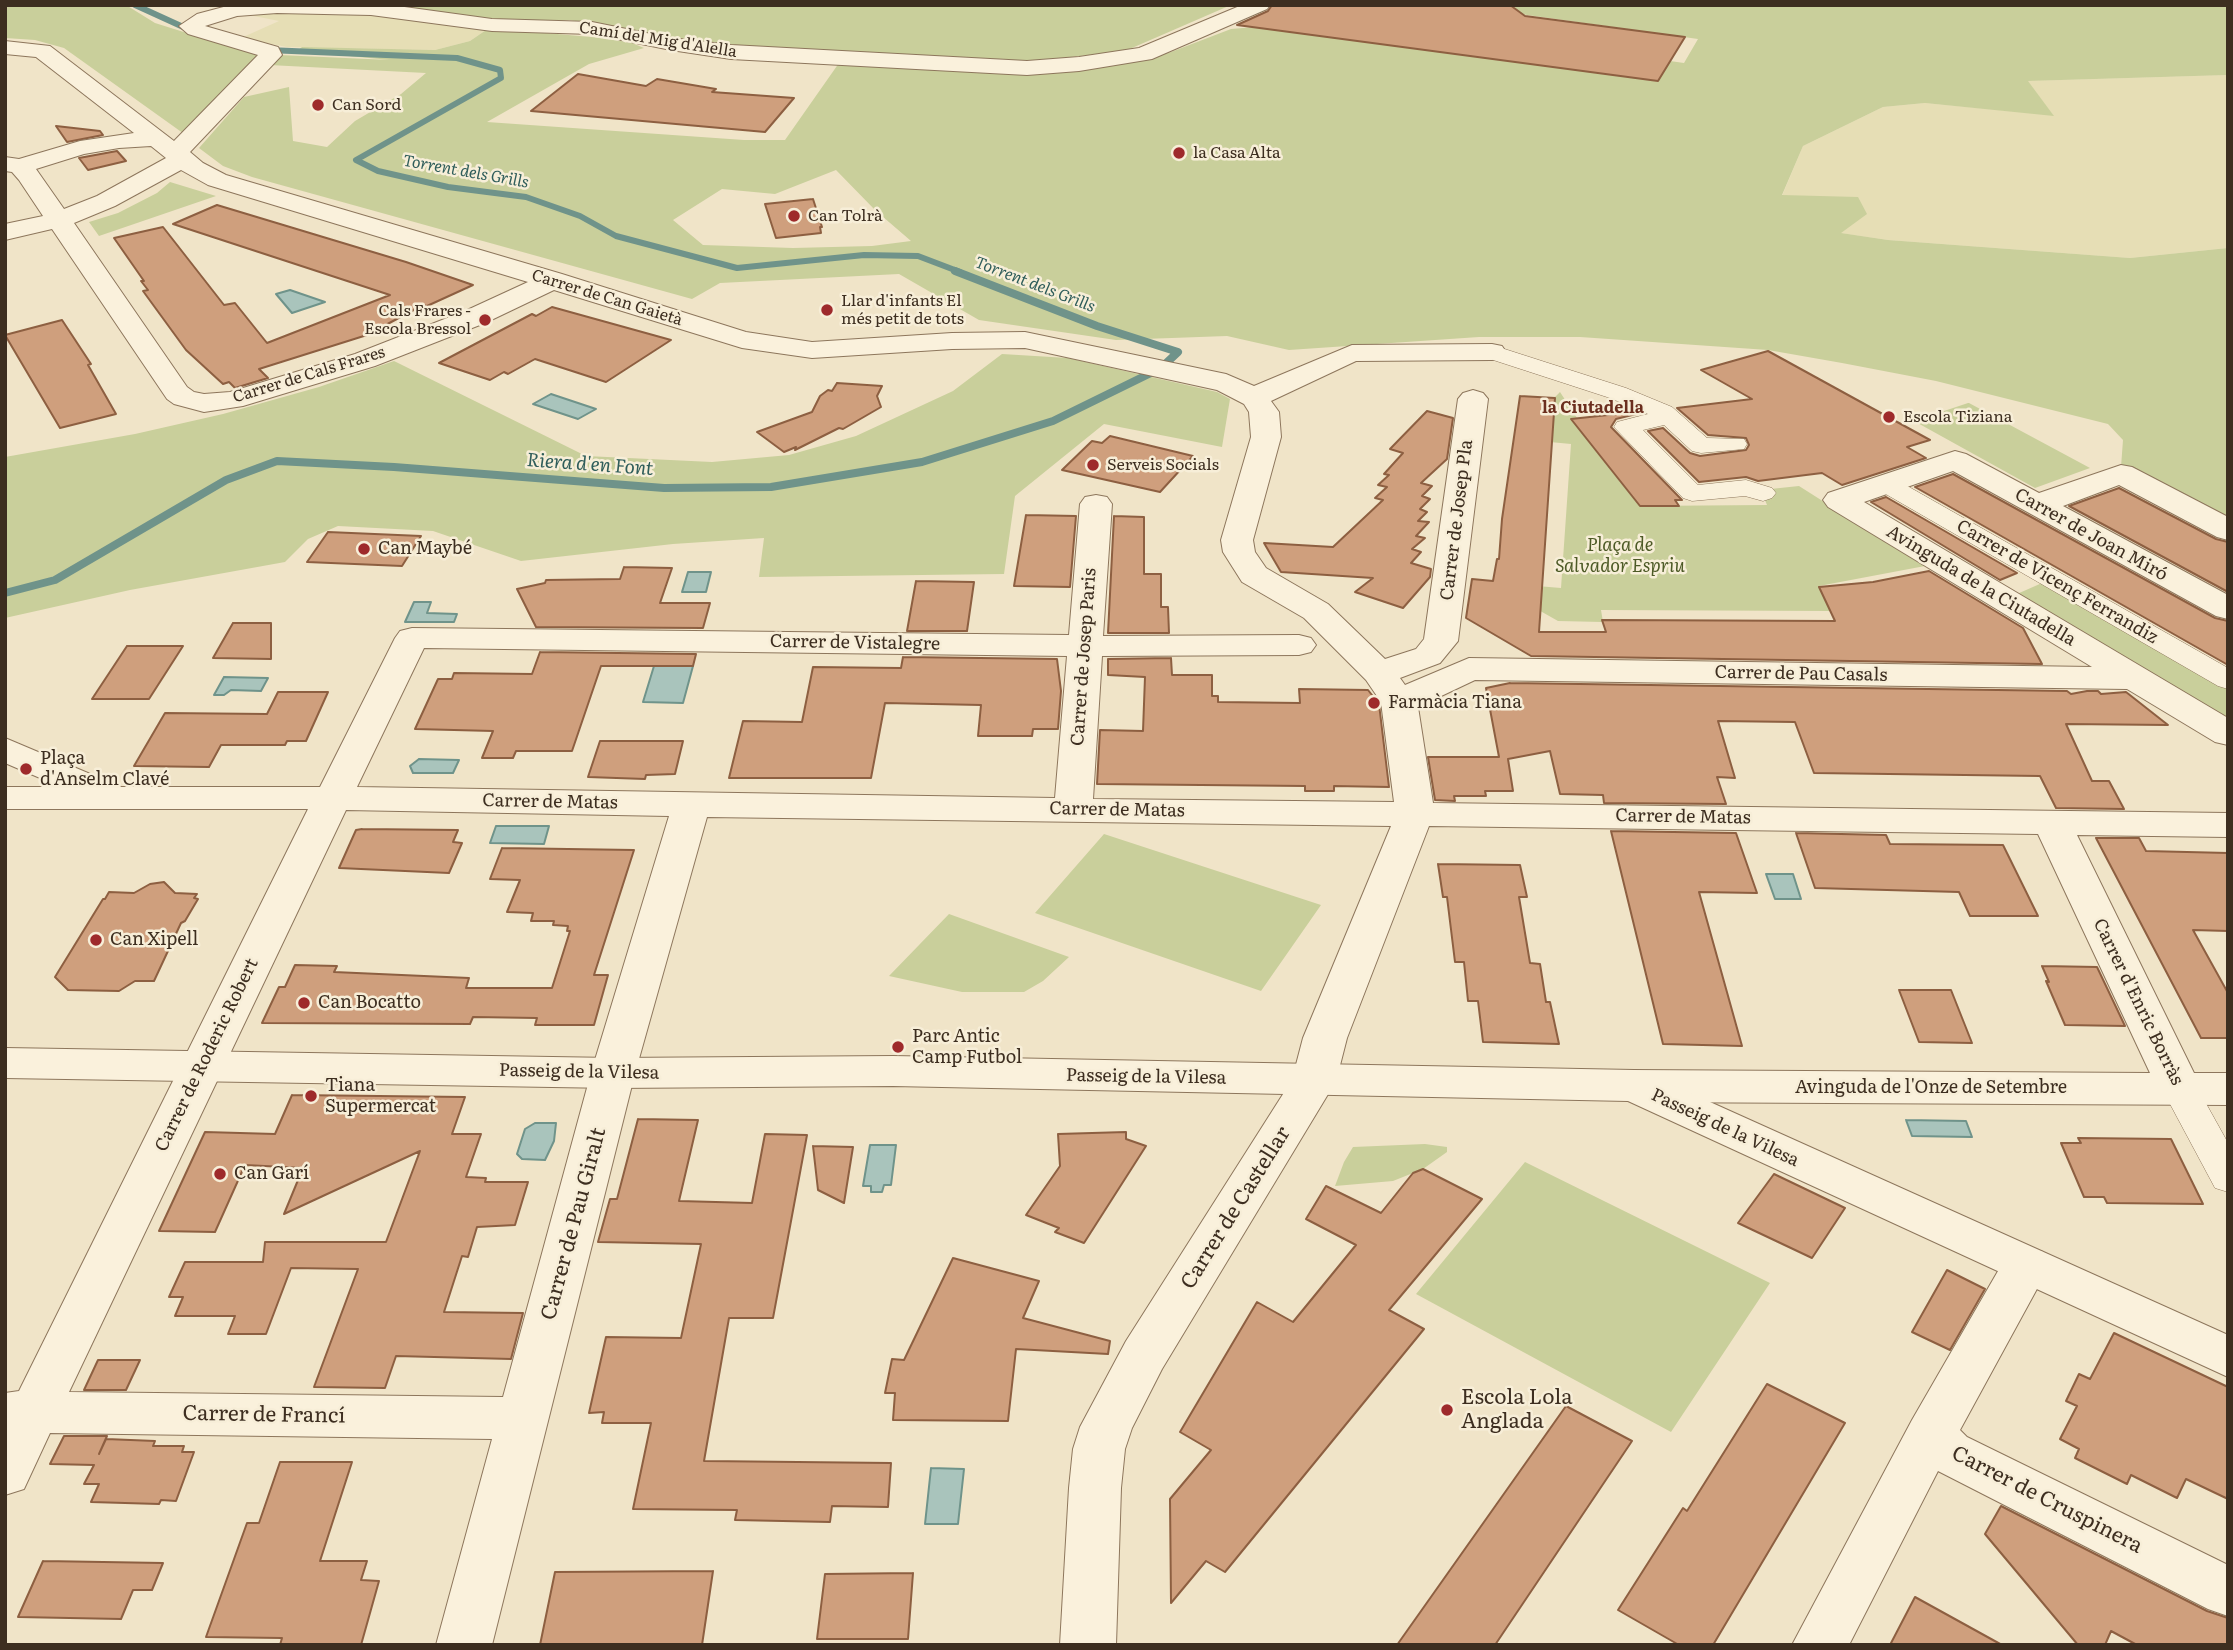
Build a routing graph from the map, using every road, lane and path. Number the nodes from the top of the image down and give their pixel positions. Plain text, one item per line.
1 (1260, 5) edge
2 (5, 47) edge
3 (172, 150) junction
4 (13, 165) edge
5 (60, 220) junction
6 (5, 232) edge
7 (553, 281) junction
8 (1492, 352) joint
9 (1254, 398) junction
10 (1473, 399) dead end
11 (1668, 417) junction
12 (1735, 444) dead end
13 (1955, 460) joint
14 (1886, 484) junction
15 (1763, 493) dead end
16 (1096, 504) dead end
17 (2036, 505) junction
18 (2228, 530) edge
19 (2228, 609) edge
20 (412, 638) joint
21 (1299, 645) dead end
22 (1085, 646) junction
23 (1446, 665) junction
24 (2134, 678) junction
25 (2228, 680) edge
26 (1389, 687) junction
27 (2228, 734) edge
28 (5, 749) edge
29 (333, 797) junction
30 (5, 798) edge
31 (120, 798) junction
32 (691, 805) junction
33 (1073, 809) junction
34 (1415, 813) junction
35 (2052, 823) junction
36 (2228, 825) edge
37 (5, 1063) edge
38 (201, 1064) junction
39 (613, 1073) junction
40 (1314, 1081) junction
41 (1634, 1086) junction
42 (2180, 1089) junction
43 (2228, 1090) edge
44 (2228, 1178) edge
45 (2026, 1265) junction
46 (2228, 1357) edge
47 (20, 1412) edge
48 (522, 1418) junction
49 (1930, 1435) junction
50 (5, 1473) edge
51 (2228, 1592) edge
52 (1095, 1632) edge
53 (464, 1645) edge
54 (1820, 1645) edge

1 - 3 street, Camí del Mig d'Alella
2 - 3 street, Carrer de Can Gaietà
3 - 4 street
3 - 5 street, Camí del Mig d'Alella
3 - 7 street, Carrer de Can Gaietà
4 - 5 street, Carrer de Cals Frares
5 - 6 street, Camí del Mig d'Alella
5 - 7 street, Carrer de Cals Frares
7 - 9 street, Carrer de Can Gaietà
8 - 9 street
8 - 11 street
9 - 26 street
10 - 23 street, Carrer de Josep Pla
11 - 12 street
11 - 15 street
13 - 14 street, Avinguda de la Ciutadella
13 - 17 street, Carrer de Joan Miró
14 - 24 street, Avinguda de la Ciutadella
14 - 25 street, Carrer de Vicenç Ferrandiz
16 - 22 street, Carrer de Josep Paris
17 - 18 street
17 - 19 street, Carrer de Joan Miró
20 - 22 street, Carrer de Vistalegre
20 - 29 street, Carrer de Roderic Robert
21 - 22 street, Carrer de Vistalegre
22 - 33 street, Carrer de Josep Paris
23 - 24 street, Carrer de Pau Casals
23 - 26 street
24 - 27 street, Avinguda de la Ciutadella
26 - 34 street
28 - 31 street
29 - 31 street, Carrer de Matas
29 - 32 street, Carrer de Matas
29 - 38 street, Carrer de Roderic Robert
30 - 31 street, Carrer de Matas
32 - 33 street, Carrer de Matas
32 - 39 street, Carrer de Pau Giralt
33 - 34 street, Carrer de Matas
34 - 35 street, Carrer de Matas
34 - 40 street, Carrer de Castellar
35 - 36 street, Carrer de Matas
35 - 42 street, Carrer d'Enric Borràs
37 - 38 street, Passeig de la Vilesa
38 - 39 street, Passeig de la Vilesa
38 - 47 street, Carrer de Roderic Robert
39 - 40 street, Passeig de la Vilesa
39 - 48 street, Carrer de Pau Giralt
40 - 41 street, Passeig de la Vilesa
40 - 52 street, Carrer de Castellar
41 - 42 street, Avinguda de l'Onze de Setembre
41 - 45 street, Passeig de la Vilesa
42 - 43 street, Avinguda de l'Onze de Setembre
42 - 44 street, Carrer d'Enric Borràs
45 - 46 street, Passeig de la Vilesa
45 - 49 street
47 - 48 street, Carrer de Francí
47 - 50 street, Carrer de Roderic Robert
48 - 53 street, Carrer de Pau Giralt
49 - 51 street, Carrer de Cruspinera
49 - 54 street

